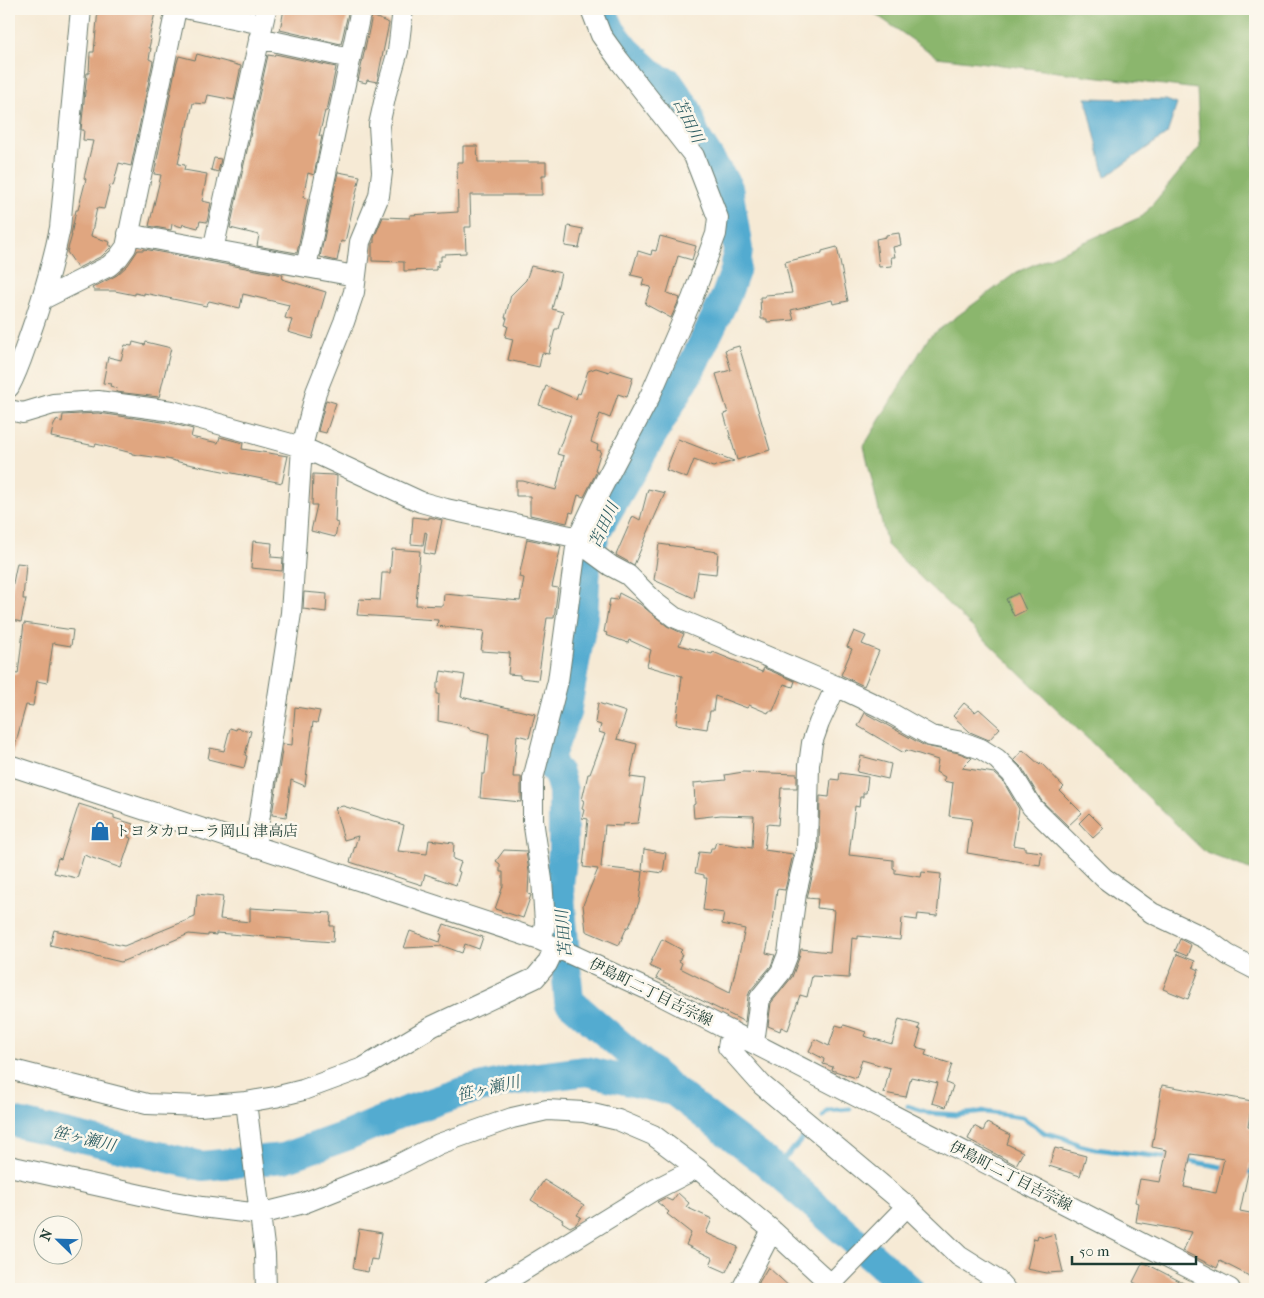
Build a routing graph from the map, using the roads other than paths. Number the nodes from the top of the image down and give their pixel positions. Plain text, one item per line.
1 (81, 9) edge
2 (176, 9) edge
3 (189, 9) edge
4 (360, 9) edge
5 (403, 9) edge
6 (590, 9) edge
7 (262, 24) edge
8 (350, 58) junction
9 (128, 234) junction
10 (213, 250) junction
11 (306, 267) junction
12 (354, 276) junction
13 (43, 298) junction
14 (9, 387) edge
15 (9, 410) edge
16 (302, 447) junction
17 (580, 542) junction
18 (836, 686) junction
19 (9, 765) edge
20 (255, 847) junction
21 (547, 943) junction
22 (1255, 969) edge
23 (731, 1031) junction
24 (754, 1043) junction
25 (9, 1069) edge
26 (247, 1111) junction
27 (9, 1166) edge
28 (697, 1168) junction
29 (907, 1206) junction
30 (259, 1211) junction
31 (772, 1230) junction
32 (834, 1284) edge
33 (266, 1289) edge
34 (493, 1289) edge
35 (742, 1289) edge
36 (1005, 1289) edge
37 (1230, 1289) edge

1 - 13 street
2 - 9 street
3 - 7 street
4 - 8 street
5 - 12 street
6 - 17 street
7 - 8 street
7 - 10 street
8 - 11 street
9 - 10 street
9 - 13 street
10 - 11 street
11 - 12 street
12 - 16 street
13 - 14 street
15 - 16 street
16 - 17 street
16 - 20 street
17 - 18 street
17 - 21 street
18 - 22 street
18 - 24 street
19 - 20 street, 伊島町二丁目吉宗線
20 - 21 street, 伊島町二丁目吉宗線
21 - 23 street, 伊島町二丁目吉宗線
21 - 26 street
23 - 24 street, 伊島町二丁目吉宗線
23 - 29 street
24 - 37 street, 伊島町二丁目吉宗線
25 - 26 street
26 - 30 street
27 - 30 street
28 - 30 street
28 - 31 street
28 - 34 street
29 - 32 street
29 - 36 street
30 - 33 street
31 - 32 street
31 - 35 street

